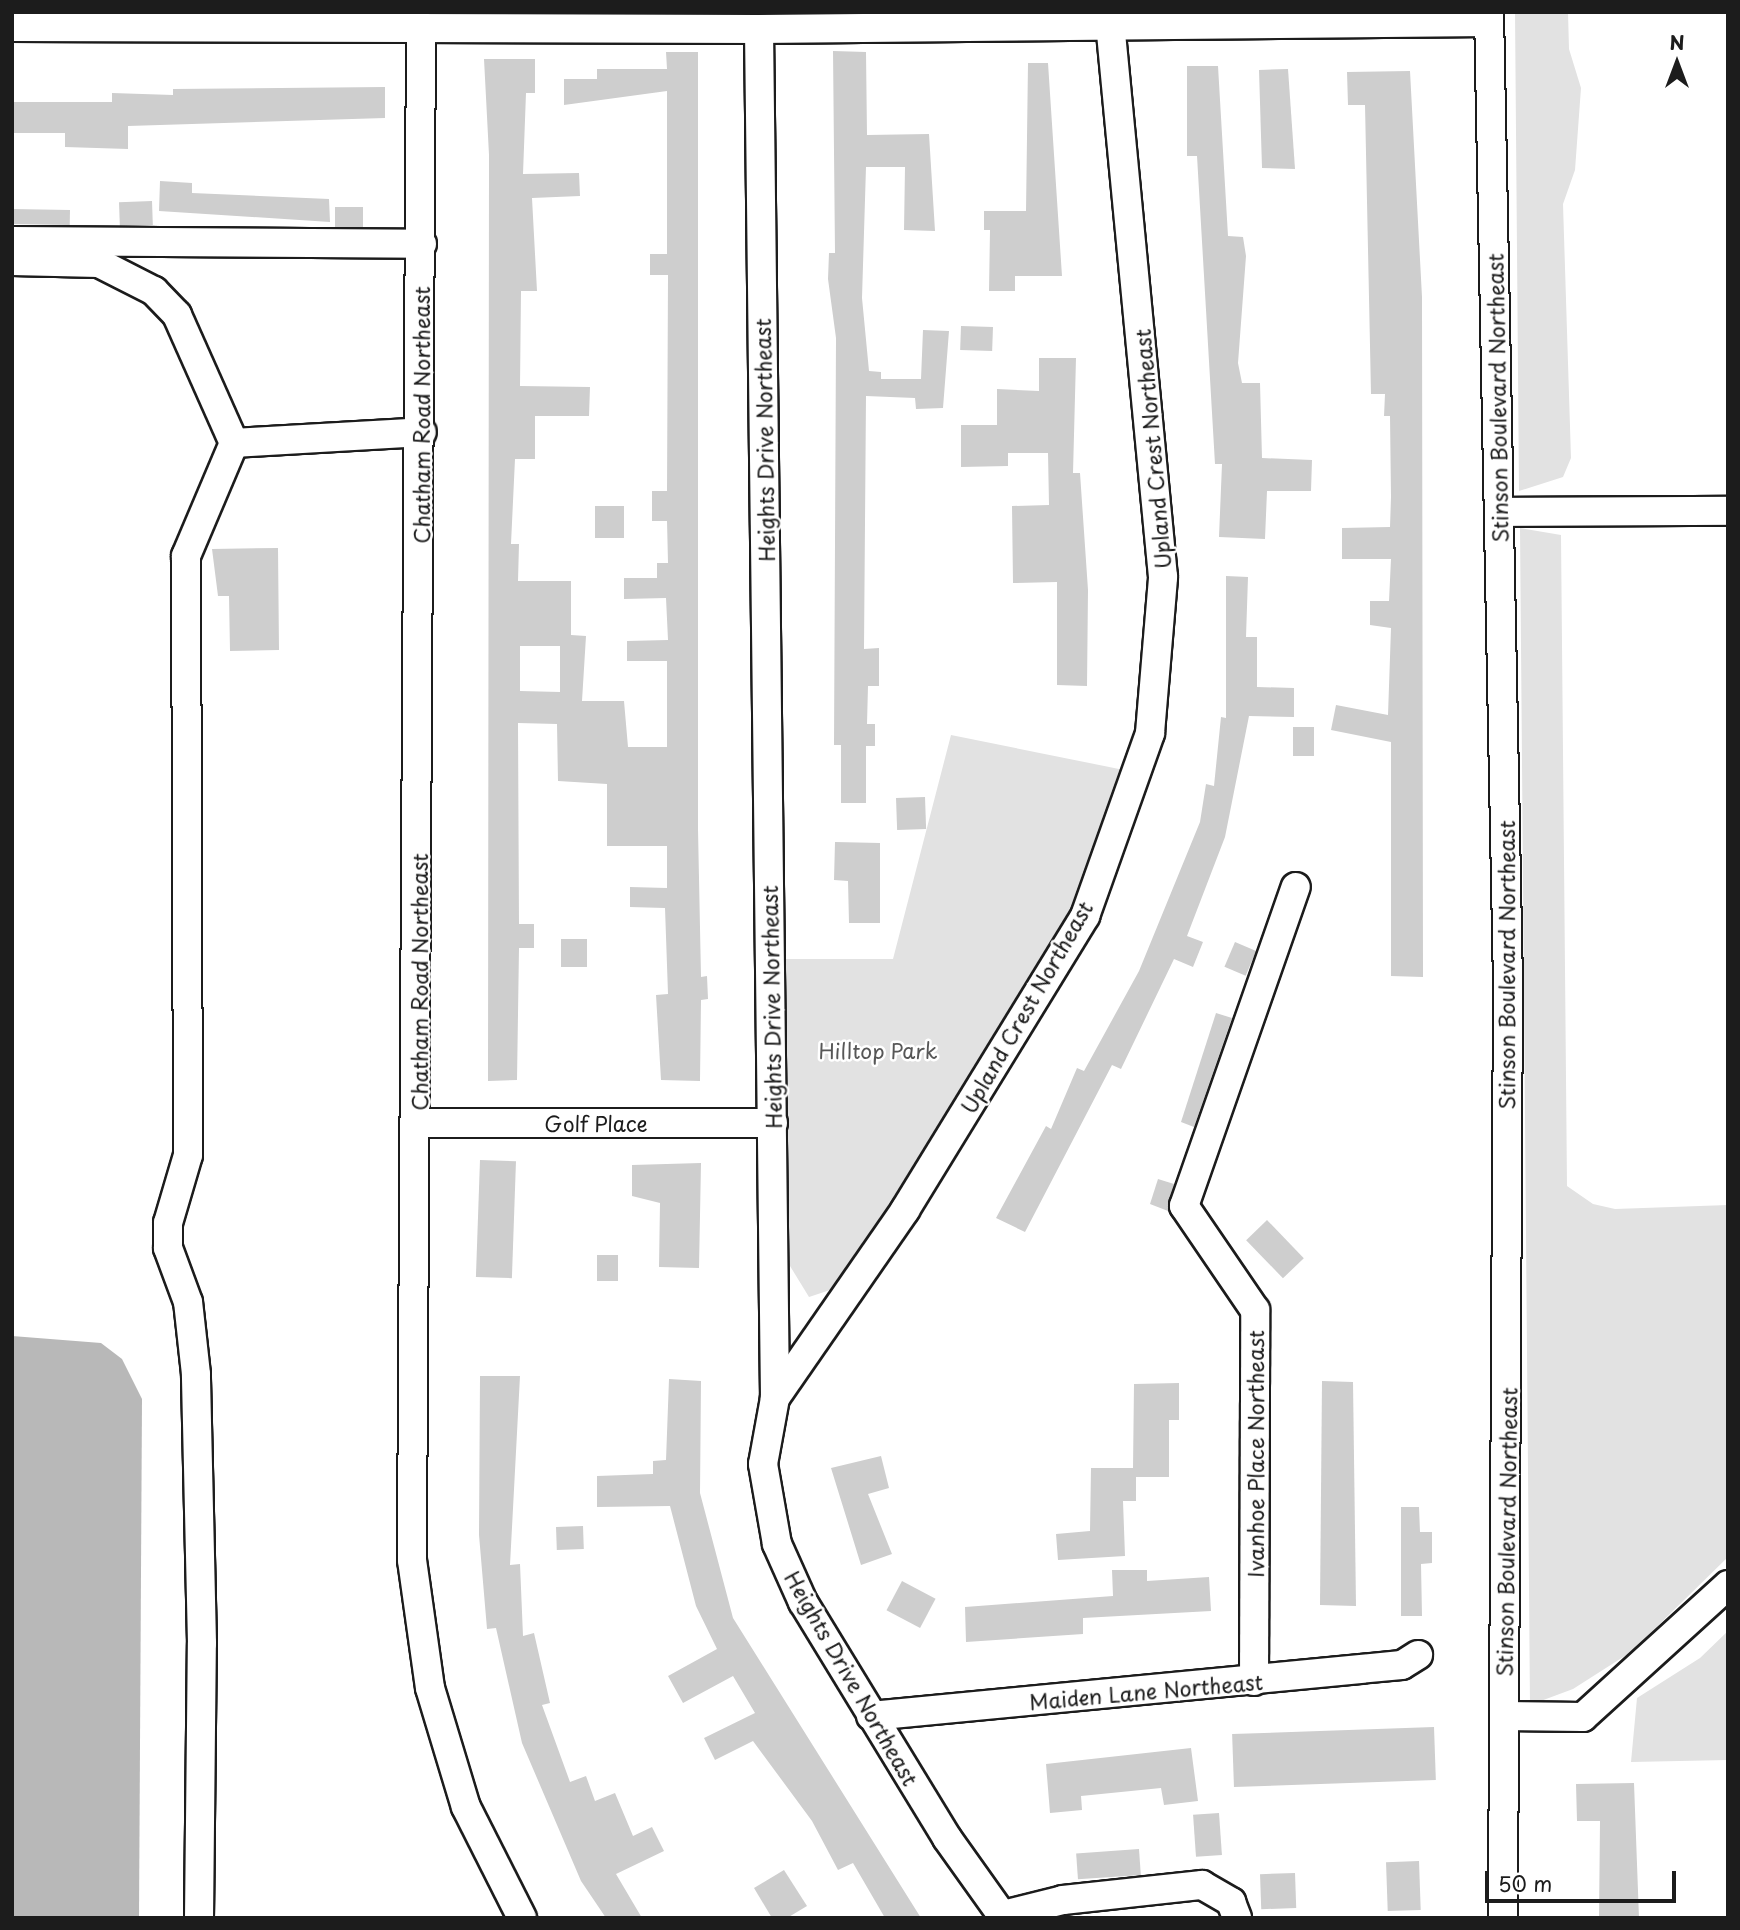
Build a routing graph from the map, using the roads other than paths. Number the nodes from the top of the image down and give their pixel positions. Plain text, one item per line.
1 (1489, 17) edge
2 (78, 19) edge
3 (1112, 20) edge
4 (421, 26) junction
5 (12, 27) edge
6 (760, 30) junction
7 (12, 242) edge
8 (422, 244) junction
9 (12, 261) edge
10 (422, 432) junction
11 (234, 443) junction
12 (1728, 511) edge
13 (1499, 512) junction
14 (1296, 887) dead end
15 (773, 1123) junction
16 (418, 1124) junction
17 (775, 1398) junction
18 (1728, 1585) edge
19 (1418, 1655) dead end
20 (1254, 1681) junction
21 (871, 1716) junction
22 (1504, 1716) junction
23 (1003, 1916) edge
24 (199, 1918) edge
25 (522, 1918) edge
26 (1237, 1918) edge
27 (1503, 1918) edge

1 - 3 street
1 - 13 street, Stinson Boulevard Northeast
2 - 4 street
2 - 5 street
3 - 6 street
3 - 17 street, Upland Crest Northeast
4 - 6 street
4 - 8 street, Chatham Road Northeast
6 - 15 street, Heights Drive Northeast
7 - 8 street
8 - 10 street, Chatham Road Northeast
9 - 11 street
10 - 11 street
10 - 16 street, Chatham Road Northeast
11 - 24 street
12 - 13 street
13 - 22 street, Stinson Boulevard Northeast
14 - 20 street, Ivanhoe Place Northeast
15 - 16 street, Golf Place
15 - 17 street, Heights Drive Northeast
16 - 25 street, Chatham Road Northeast
17 - 21 street, Heights Drive Northeast
18 - 22 street
19 - 20 street, Maiden Lane Northeast
20 - 21 street, Maiden Lane Northeast
21 - 23 street, Heights Drive Northeast
22 - 27 street, Stinson Boulevard Northeast
23 - 26 street

